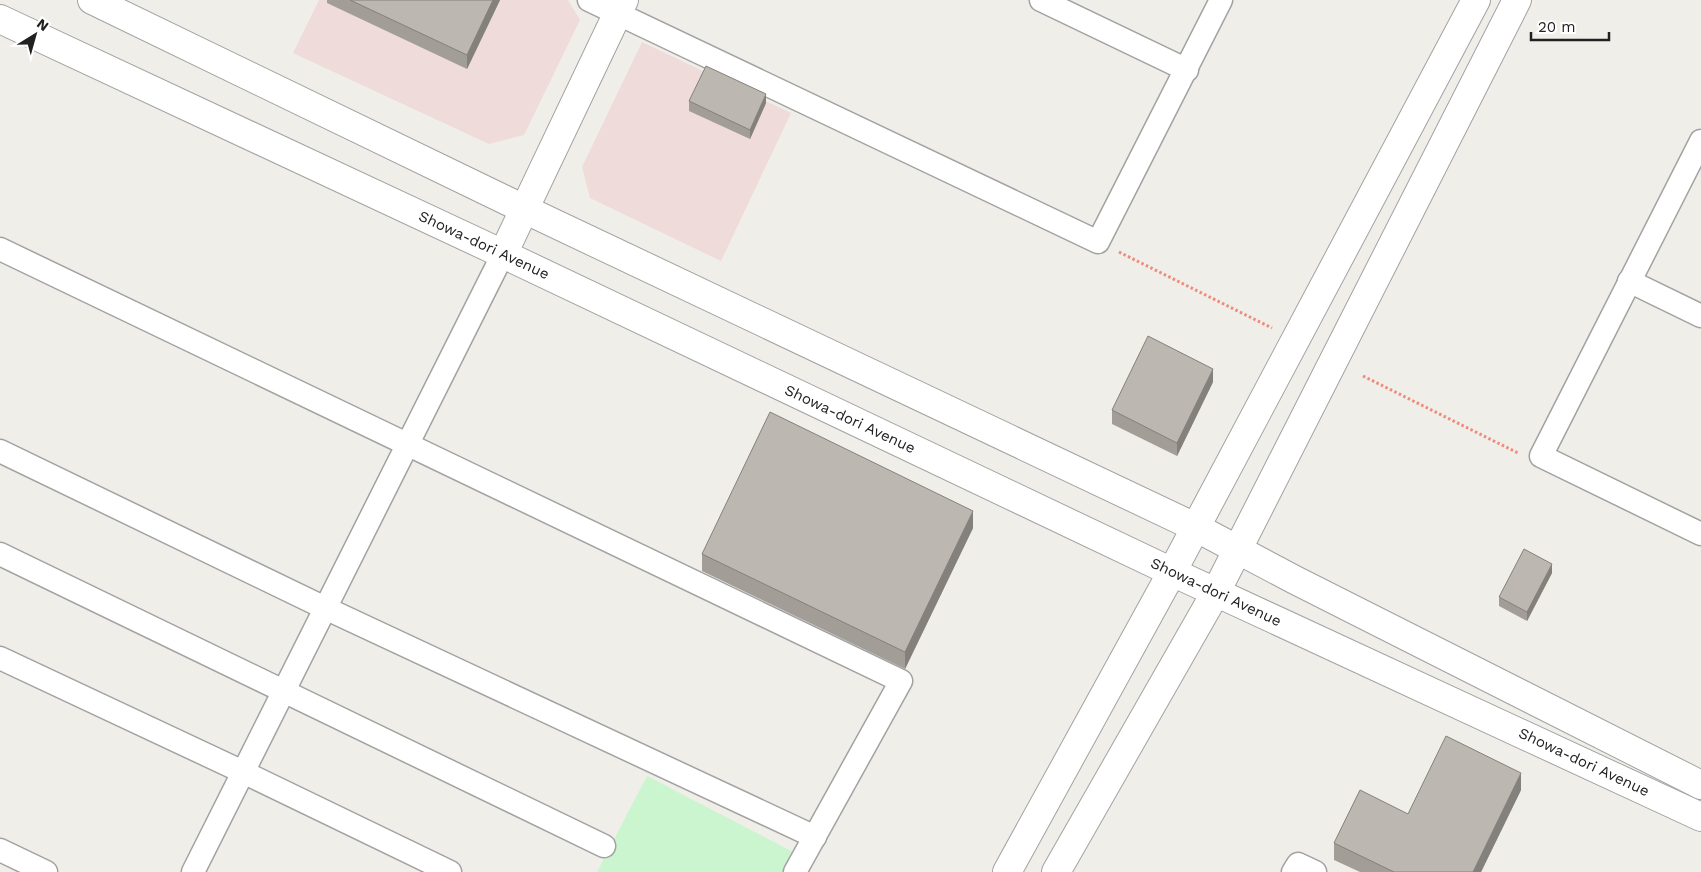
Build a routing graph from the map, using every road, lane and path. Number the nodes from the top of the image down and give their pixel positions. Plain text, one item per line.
1 (92, 0) edge
2 (589, 0) edge
3 (1042, 0) edge
4 (1221, 0) edge
5 (1476, 0) edge
6 (1517, 0) edge
7 (620, 7) edge
8 (0, 19) edge
9 (1187, 70) junction
10 (1701, 141) edge
11 (524, 209) junction
12 (1098, 242) junction
13 (0, 249) edge
14 (503, 254) junction
15 (1629, 282) junction
16 (1701, 316) edge
17 (1273, 329) dead end
18 (1363, 376) dead end
19 (406, 444) junction
20 (0, 451) edge
21 (1541, 456) junction
22 (1195, 526) junction
23 (1701, 534) edge
24 (1238, 550) junction
25 (0, 554) edge
26 (1172, 572) junction
27 (1216, 592) junction
28 (324, 608) junction
29 (0, 658) edge
30 (284, 689) junction
31 (243, 772) junction
32 (1701, 785) edge
33 (1701, 817) edge
34 (815, 837) junction
35 (604, 846) dead end
36 (0, 850) edge
37 (46, 872) edge
38 (193, 872) edge
39 (450, 872) edge
40 (795, 872) edge
41 (1007, 872) edge
42 (1056, 872) edge
43 (1293, 872) edge
44 (1315, 872) edge

1 - 11 street, Showa-dori Avenue
2 - 7 street
3 - 9 street
4 - 9 street
5 - 22 street
6 - 24 street
7 - 11 street
7 - 12 street
8 - 14 street, Showa-dori Avenue
9 - 12 street
10 - 15 street
11 - 14 street
11 - 22 street, Showa-dori Avenue
12 - 17 path
13 - 19 street
14 - 19 street
14 - 26 street, Showa-dori Avenue
15 - 16 street
15 - 21 street
18 - 21 path
19 - 28 street
19 - 34 street
20 - 28 street
21 - 23 street
22 - 24 street, Showa-dori Avenue
22 - 26 street
24 - 27 street
24 - 32 street, Showa-dori Avenue
25 - 30 street
26 - 27 street, Showa-dori Avenue
26 - 41 street
27 - 33 street, Showa-dori Avenue
27 - 42 street
28 - 30 street
28 - 34 street
29 - 31 street
30 - 31 street
30 - 35 street
31 - 38 street
31 - 39 street
34 - 40 street
36 - 37 street
43 - 44 street

